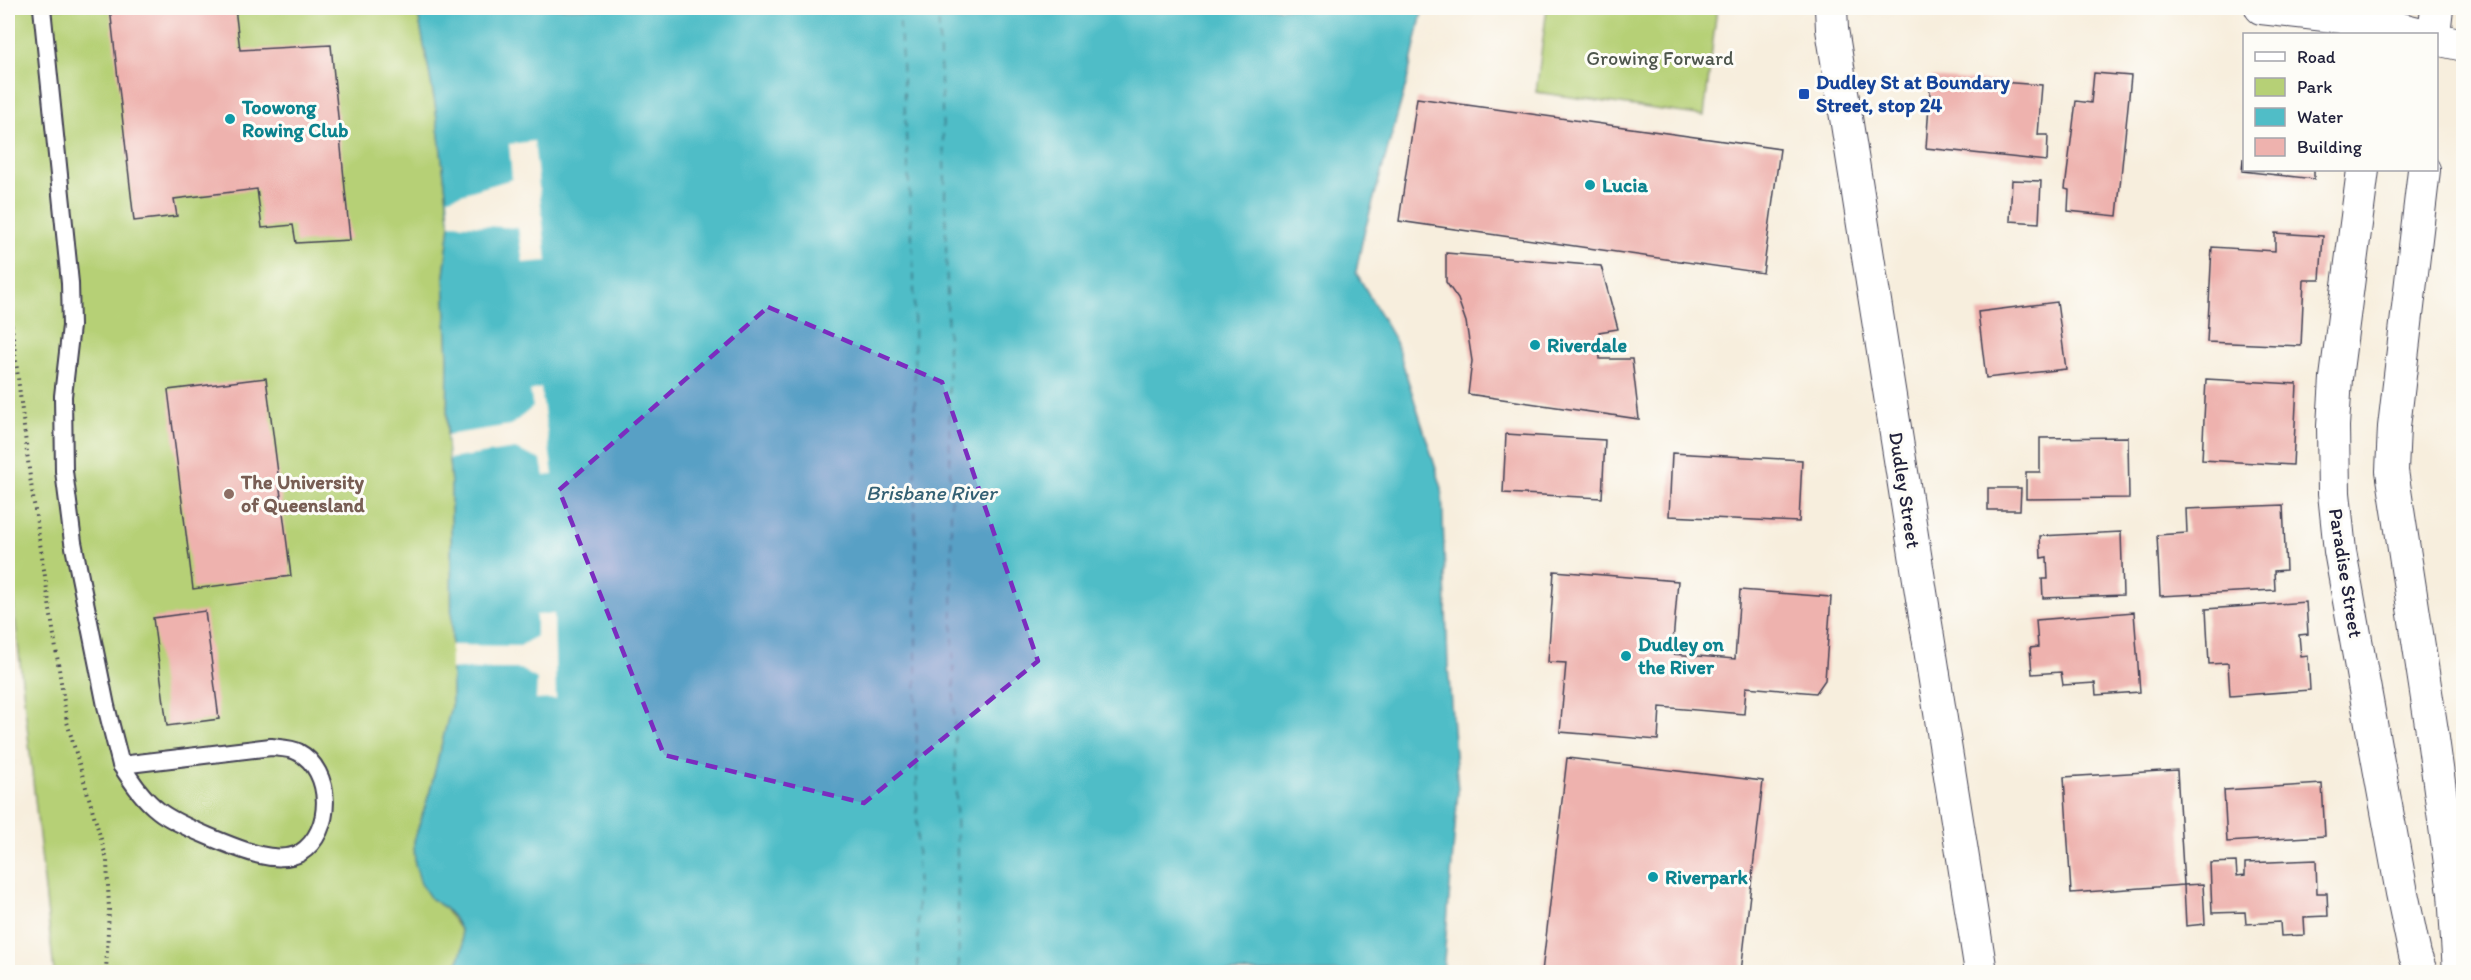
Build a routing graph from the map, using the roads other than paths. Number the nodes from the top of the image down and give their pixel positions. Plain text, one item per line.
1 (42, 8) edge
2 (1831, 8) edge
3 (2261, 8) edge
4 (2437, 8) edge
5 (2403, 33) edge
6 (2430, 33) edge
7 (2363, 171) edge
8 (2424, 171) edge
9 (121, 765) junction
10 (1988, 972) edge
11 (2421, 972) edge
12 (2458, 972) edge

1 - 9 lane
2 - 10 street, Dudley Street
3 - 5 street
4 - 6 street
7 - 11 street, Paradise Street
8 - 12 street
9 - 9 lane

